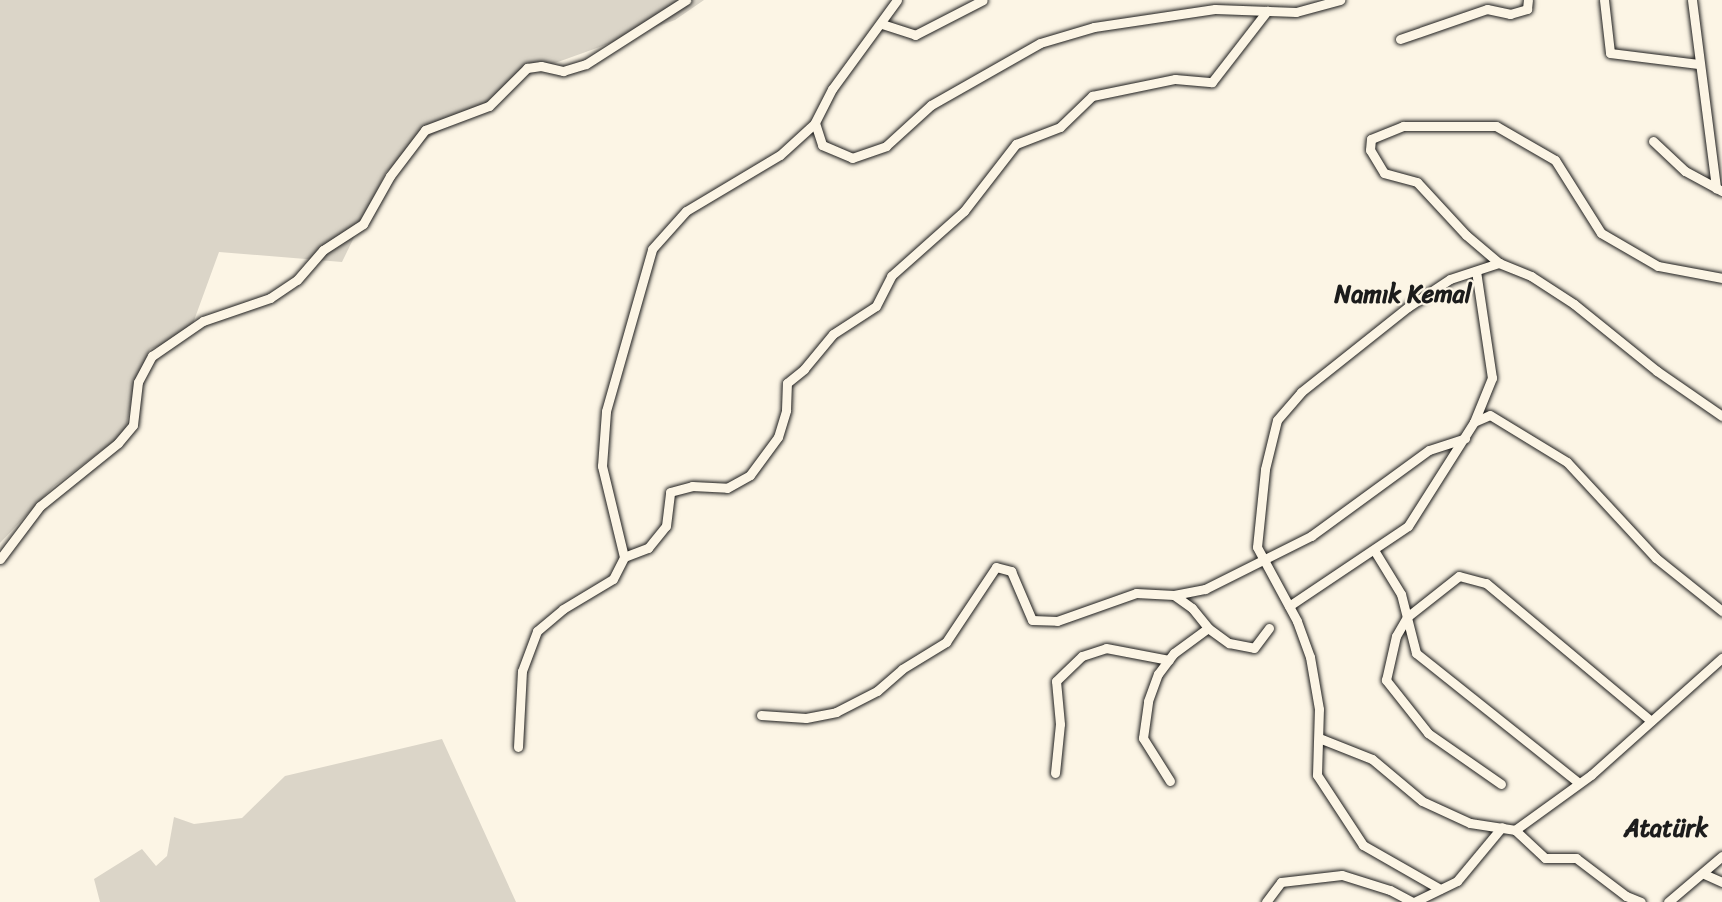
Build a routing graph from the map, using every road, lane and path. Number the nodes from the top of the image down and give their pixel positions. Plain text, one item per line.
1 (686, 0) edge
2 (897, 0) edge
3 (983, 0) edge
4 (1340, 0) edge
5 (1528, 0) edge
6 (1604, 0) edge
7 (1692, 0) edge
8 (1268, 11) junction
9 (882, 24) junction
10 (1400, 39) dead end
11 (1698, 64) junction
12 (815, 123) junction
13 (1653, 141) dead end
14 (1719, 190) edge
15 (1499, 263) junction
16 (1476, 271) junction
17 (1722, 278) edge
18 (1722, 416) edge
19 (1474, 422) junction
20 (1465, 438) junction
21 (1374, 550) junction
22 (624, 557) junction
23 (0, 559) edge
24 (1266, 561) junction
25 (1174, 595) junction
26 (1289, 606) junction
27 (1722, 612) edge
28 (1407, 616) junction
29 (1208, 628) junction
30 (1269, 628) dead end
31 (1722, 658) edge
32 (1169, 660) junction
33 (761, 715) dead end
34 (1651, 721) junction
35 (1319, 738) junction
36 (518, 747) dead end
37 (1055, 773) dead end
38 (1170, 781) dead end
39 (1579, 783) junction
40 (1501, 784) dead end
41 (1502, 827) junction
42 (1515, 830) junction
43 (1722, 856) edge
44 (1704, 874) junction
45 (1722, 882) edge
46 (1440, 889) junction
47 (1266, 902) edge
48 (1413, 902) edge
49 (1641, 902) edge
50 (1668, 902) edge

1 - 23 street
2 - 9 street
3 - 9 street
4 - 8 street
5 - 10 street
6 - 11 street
7 - 11 street
8 - 12 street
8 - 22 street
9 - 12 street
11 - 14 street
12 - 22 street
13 - 14 street
15 - 16 street
15 - 17 street
15 - 18 street
16 - 19 street
16 - 24 street
19 - 20 street
19 - 27 street
20 - 21 street
20 - 24 street
21 - 26 street
21 - 28 street
22 - 36 street
24 - 25 street
24 - 26 street
25 - 29 street
25 - 33 street
26 - 35 street
28 - 34 street
28 - 39 street
28 - 40 street
29 - 30 street
29 - 32 street
31 - 34 street
32 - 37 street
32 - 38 street
34 - 39 street
35 - 41 street
35 - 46 street
39 - 42 street
41 - 42 street
41 - 46 street
42 - 49 street
43 - 44 street
44 - 45 street
44 - 50 street
46 - 48 street
47 - 48 street

